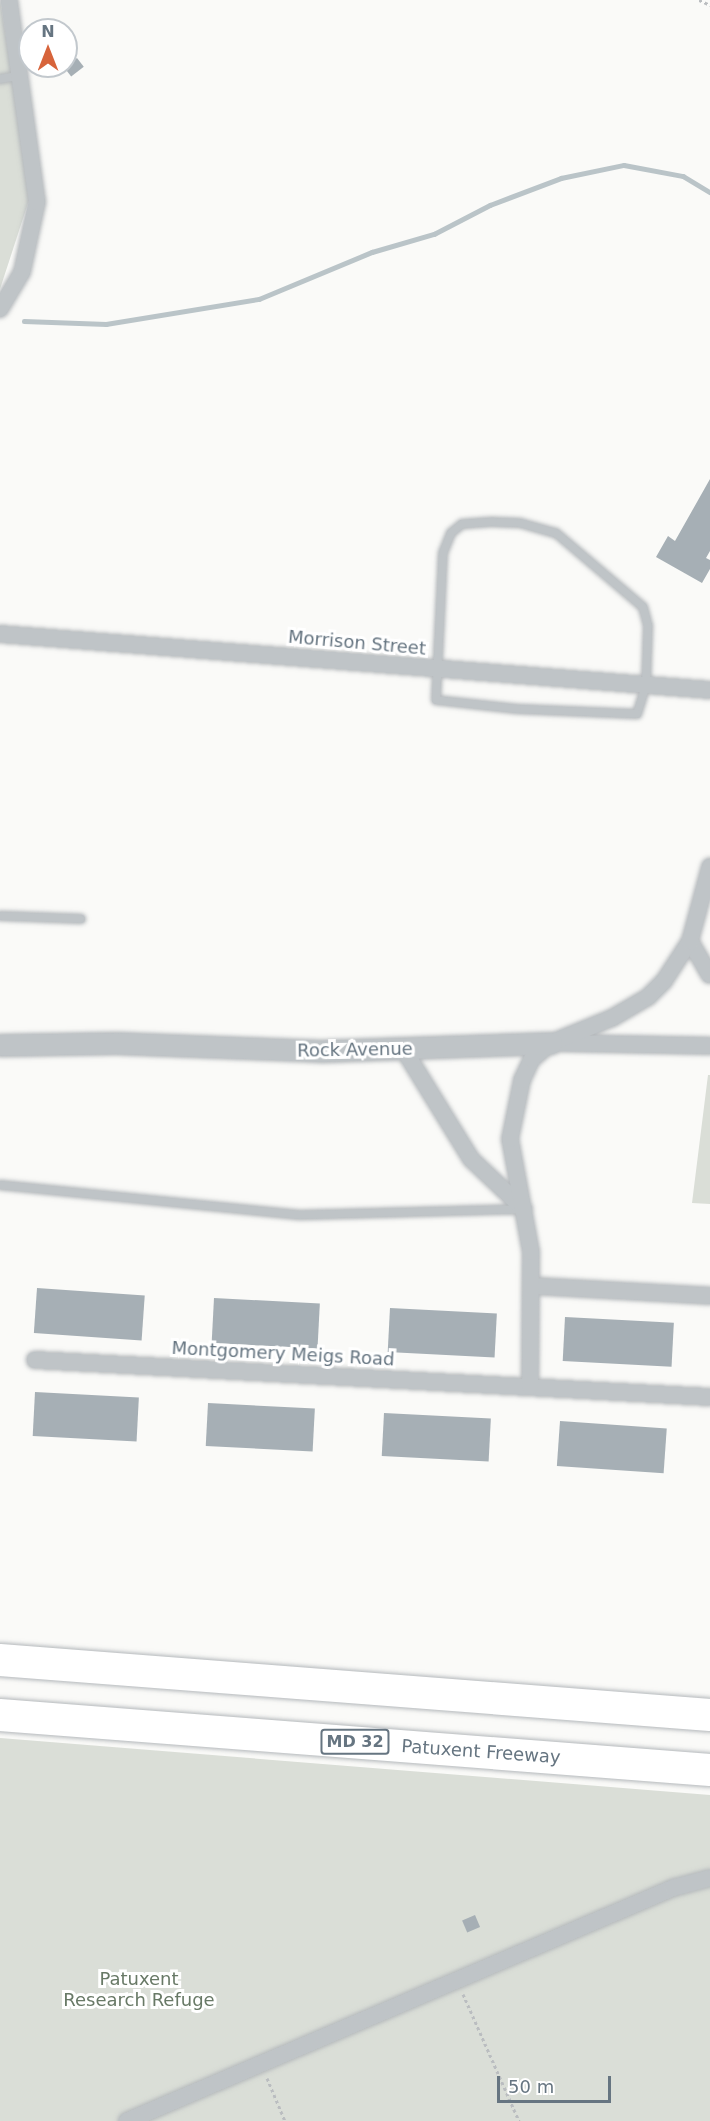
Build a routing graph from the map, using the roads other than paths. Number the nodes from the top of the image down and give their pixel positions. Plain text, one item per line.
1 (9, 0) edge
2 (18, 52) edge
3 (18, 76) edge
4 (22, 78) edge
5 (0, 79) edge
6 (0, 309) edge
7 (0, 634) edge
8 (436, 668) junction
9 (646, 685) junction
10 (710, 690) edge
11 (709, 878) edge
12 (0, 916) edge
13 (81, 919) dead end
14 (690, 941) junction
15 (710, 975) edge
16 (551, 1043) junction
17 (0, 1045) edge
18 (710, 1046) edge
19 (404, 1050) junction
20 (0, 1185) edge
21 (525, 1209) junction
22 (533, 1286) junction
23 (710, 1296) edge
24 (35, 1360) dead end
25 (530, 1387) junction
26 (710, 1397) edge
27 (0, 1660) edge
28 (710, 1714) edge
29 (0, 1715) edge
30 (710, 1770) edge
31 (710, 1878) edge
32 (127, 2121) edge

1 - 2 street
3 - 5 lane
4 - 6 street
7 - 8 street, Morrison Street
8 - 9 street, Morrison Street
8 - 9 lane
8 - 9 lane
9 - 10 street, Morrison Street
11 - 14 street
12 - 13 lane
14 - 15 street
14 - 16 street
16 - 18 street, Rock Avenue
16 - 19 street, Rock Avenue
16 - 21 street
17 - 19 street, Rock Avenue
19 - 21 street
20 - 21 lane
21 - 22 street
22 - 23 street
22 - 25 street
24 - 25 street, Montgomery Meigs Road
25 - 26 street, Montgomery Meigs Road
27 - 28 highway
29 - 30 highway, Patuxent Freeway / MD 32
31 - 32 street

